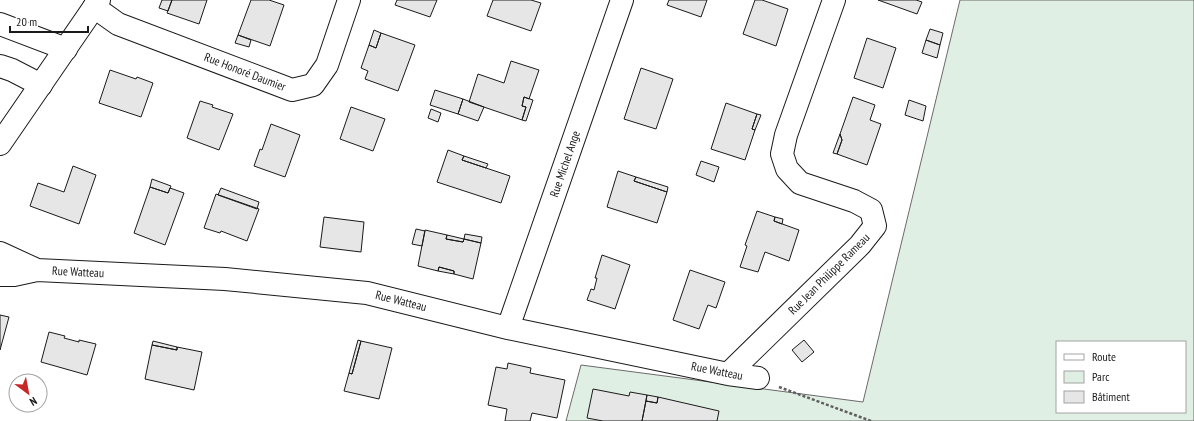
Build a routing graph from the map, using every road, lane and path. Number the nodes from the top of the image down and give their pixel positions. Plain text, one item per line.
1 (349, 0) edge
2 (622, 0) edge
3 (834, 0) edge
4 (97, 4) edge
5 (0, 24) edge
6 (66, 49) junction
7 (0, 66) edge
8 (41, 85) junction
9 (0, 144) edge
10 (0, 253) edge
11 (37, 270) junction
12 (0, 275) edge
13 (508, 328) junction
14 (728, 374) junction
15 (765, 382) joint
16 (871, 421) edge

1 - 4 street, Rue Honoré Daumier
2 - 13 street, Rue Michel Ange
3 - 14 street, Rue Jean Philippe Rameau
4 - 6 street
5 - 6 street
6 - 8 street
7 - 8 street
8 - 9 street
10 - 11 street, Rue Watteau
11 - 12 street, Rue Watteau
11 - 13 street, Rue Watteau
13 - 14 street, Rue Watteau
14 - 15 street, Rue Watteau
15 - 16 path

